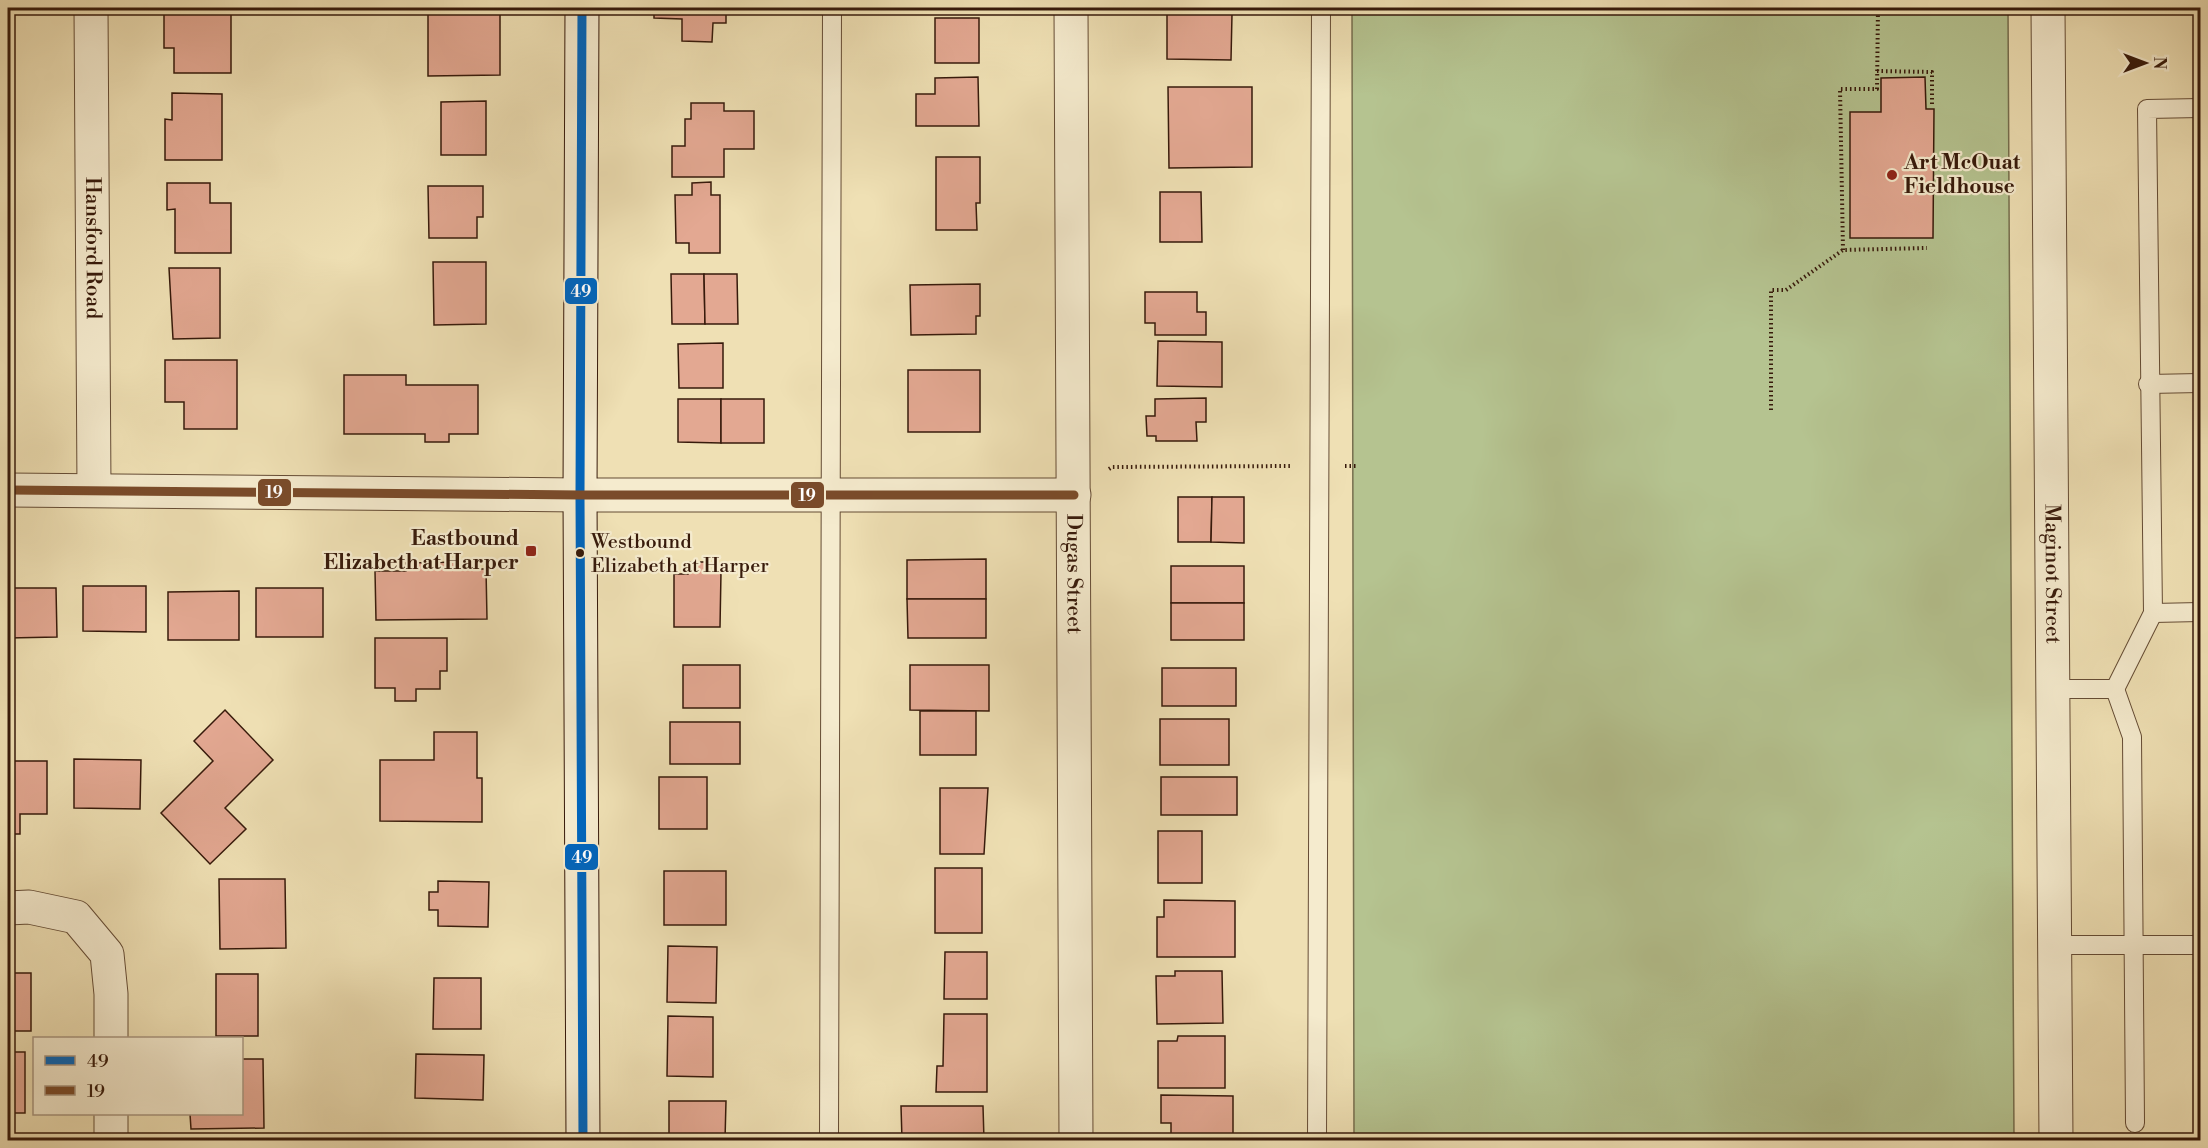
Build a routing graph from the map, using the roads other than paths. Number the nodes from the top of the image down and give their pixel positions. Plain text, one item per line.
1 (91, 8) edge
2 (582, 8) edge
3 (832, 8) edge
4 (1071, 8) edge
5 (1321, 8) edge
6 (2048, 8) edge
7 (2200, 108) edge
8 (2200, 383) edge
9 (2148, 384) junction
10 (94, 488) junction
11 (8, 490) edge
12 (580, 495) junction
13 (1074, 495) junction
14 (831, 496) junction
15 (2200, 612) edge
16 (2152, 613) junction
17 (2053, 689) junction
18 (2115, 689) junction
19 (8, 908) edge
20 (2055, 945) junction
21 (2134, 945) junction
22 (2200, 945) edge
23 (111, 1037) edge
24 (111, 1115) edge
25 (2135, 1123) dead end
26 (111, 1140) edge
27 (583, 1140) edge
28 (830, 1140) edge
29 (1076, 1140) edge
30 (1317, 1140) edge
31 (2056, 1140) edge

1 - 10 street, Hansford Road
2 - 12 street
3 - 14 lane
4 - 13 street, Dugas Street
5 - 30 lane
6 - 17 street, Maginot Street
7 - 9 lane
8 - 9 lane
9 - 16 lane
10 - 11 street
10 - 12 street
12 - 14 street
12 - 27 street
13 - 14 street
13 - 29 street, Dugas Street
14 - 28 lane
15 - 16 lane
16 - 18 lane
17 - 18 lane
17 - 20 street, Maginot Street
18 - 21 lane
19 - 23 street
20 - 21 lane
20 - 31 street, Maginot Street
21 - 22 lane
21 - 25 lane
24 - 26 street

